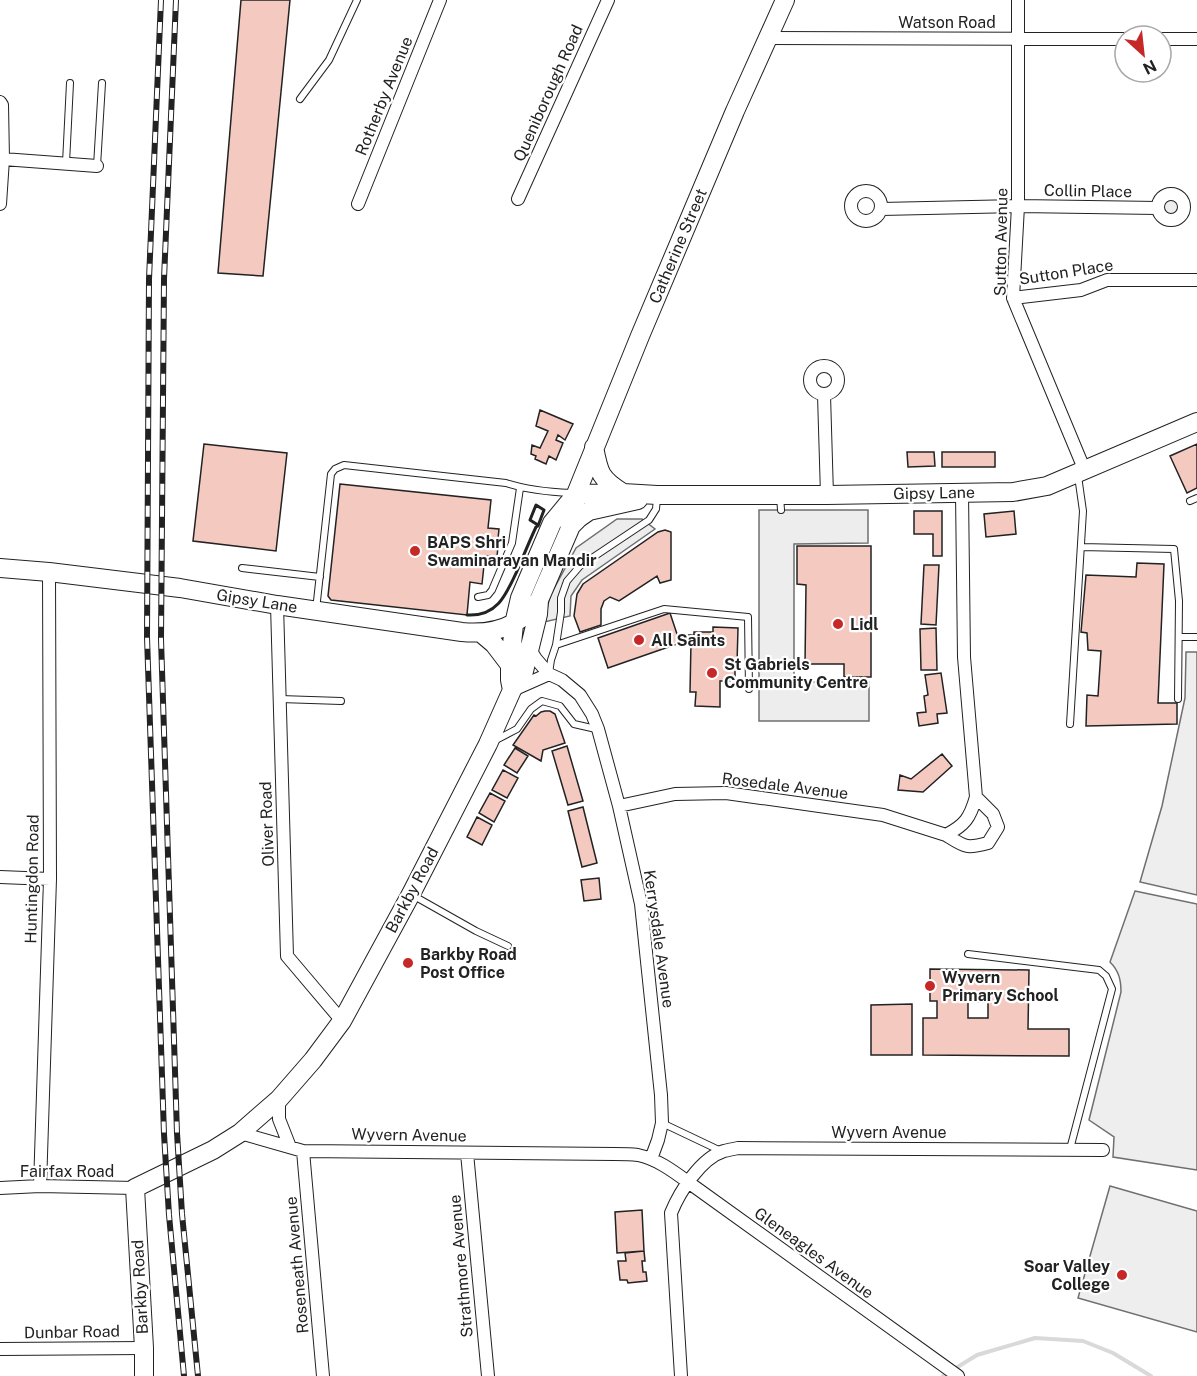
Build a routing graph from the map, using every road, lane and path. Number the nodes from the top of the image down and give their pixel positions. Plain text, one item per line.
1 (357, 0) edge
2 (440, 0) edge
3 (608, 0) edge
4 (785, 0) edge
5 (1018, 0) edge
6 (768, 38) junction
7 (1018, 39) junction
8 (1113, 39) edge
9 (1173, 39) edge
10 (1197, 39) edge
11 (70, 83) dead end
12 (102, 84) dead end
13 (300, 99) dead end
14 (0, 102) edge
15 (3, 159) junction
16 (66, 164) junction
17 (97, 166) joint
18 (518, 200) dead end
19 (0, 203) edge
20 (358, 204) dead end
21 (1018, 206) junction
22 (1158, 208) dead end
23 (881, 209) dead end
24 (1197, 280) edge
25 (1013, 298) junction
26 (824, 394) dead end
27 (1197, 422) edge
28 (594, 447) junction
29 (1082, 472) junction
30 (520, 488) junction
31 (623, 493) junction
32 (962, 493) junction
33 (576, 494) junction
34 (657, 495) junction
35 (827, 495) junction
36 (1197, 498) edge
37 (1190, 501) dead end
38 (572, 526) junction
39 (1081, 547) junction
40 (0, 568) edge
41 (242, 568) dead end
42 (49, 572) junction
43 (320, 577) junction
44 (478, 597) dead end
45 (539, 600) junction
46 (277, 605) junction
47 (316, 610) junction
48 (514, 624) junction
49 (481, 633) junction
50 (1197, 636) edge
51 (1179, 637) junction
52 (556, 645) junction
53 (530, 649) junction
54 (510, 665) junction
55 (549, 674) junction
56 (749, 688) dead end
57 (512, 690) junction
58 (280, 699) junction
59 (1178, 699) dead end
60 (341, 701) dead end
61 (1071, 724) dead end
62 (598, 729) junction
63 (488, 744) junction
64 (976, 797) junction
65 (619, 806) junction
66 (946, 835) junction
67 (0, 878) edge
68 (50, 879) junction
69 (411, 894) junction
70 (508, 946) dead end
71 (968, 954) dead end
72 (342, 1021) junction
73 (279, 1099) junction
74 (662, 1123) junction
75 (240, 1133) junction
76 (290, 1147) junction
77 (1070, 1149) junction
78 (1103, 1150) dead end
79 (303, 1151) junction
80 (722, 1151) junction
81 (467, 1153) junction
82 (651, 1159) junction
83 (688, 1182) junction
84 (40, 1186) junction
85 (0, 1188) edge
86 (135, 1188) junction
87 (144, 1348) junction
88 (0, 1349) edge
89 (144, 1376) edge
90 (323, 1376) edge
91 (488, 1376) edge
92 (681, 1376) edge
93 (958, 1376) edge

1 - 13 lane
2 - 20 street, Rotherby Avenue
3 - 18 street, Queniborough Road
4 - 6 street, Catherine Street
5 - 7 street, Sutton Avenue
6 - 7 street, Watson Road
6 - 28 street, Catherine Street
7 - 8 street, Watson Road
7 - 21 street, Sutton Avenue
9 - 10 street
11 - 16 lane
12 - 17 lane
14 - 15 street
15 - 16 street
15 - 19 street
16 - 17 street
21 - 22 street, Collin Place
21 - 23 street, Collin Place
21 - 25 street, Sutton Avenue
24 - 25 street, Sutton Place
25 - 29 street, Sutton Avenue
26 - 35 street
27 - 29 street, Gipsy Lane
28 - 31 street
28 - 33 street, Catherine Street
29 - 32 street, Gipsy Lane
29 - 39 lane
30 - 33 lane
30 - 43 lane
30 - 44 lane
31 - 33 street, Gipsy Lane
31 - 34 street, Gipsy Lane
32 - 35 street, Gipsy Lane
32 - 64 street
33 - 38 street
33 - 48 street
34 - 35 street, Gipsy Lane
34 - 38 street, Gipsy Lane
34 - 52 lane
36 - 37 lane
38 - 45 street, Gipsy Lane
39 - 51 lane
39 - 61 lane
40 - 42 street, Gipsy Lane
41 - 43 lane
42 - 46 street, Gipsy Lane
42 - 68 street, Huntingdon Road
43 - 47 lane
45 - 48 street, Gipsy Lane
45 - 53 street
46 - 47 street, Gipsy Lane
46 - 58 street, Oliver Road
47 - 49 street, Gipsy Lane
48 - 49 street, Gipsy Lane
48 - 53 street, Kerrysdale Avenue
48 - 54 street, Barkby Road
49 - 54 street
50 - 51 lane
51 - 59 lane
52 - 55 lane
52 - 56 lane
53 - 55 street, Kerrysdale Avenue
53 - 57 street
54 - 57 street, Barkby Road
55 - 57 street
55 - 62 street, Kerrysdale Avenue
57 - 63 street, Barkby Road
58 - 60 lane
58 - 72 street, Oliver Road
62 - 63 lane
62 - 65 street, Kerrysdale Avenue
63 - 69 street, Barkby Road
64 - 66 street
64 - 66 street, Rosedale Avenue
65 - 66 street, Rosedale Avenue
65 - 74 street, Kerrysdale Avenue
67 - 68 street
68 - 84 street, Huntingdon Road
69 - 70 lane
69 - 72 street, Barkby Road
71 - 77 lane
72 - 73 street, Barkby Road
73 - 75 street, Barkby Road
73 - 76 street
74 - 80 lane
74 - 82 street, Kerrysdale Avenue
75 - 76 street, Wyvern Avenue
75 - 86 street, Barkby Road
76 - 79 street, Wyvern Avenue
77 - 78 street, Wyvern Avenue
77 - 80 street, Wyvern Avenue
79 - 81 street, Wyvern Avenue
79 - 90 street, Roseneath Avenue
80 - 83 street
81 - 82 street, Wyvern Avenue
81 - 91 street, Strathmore Avenue
82 - 83 street, Gleneagles Avenue
83 - 92 street
83 - 93 street, Gleneagles Avenue
84 - 85 street, Fairfax Road
84 - 86 street, Fairfax Road
86 - 87 street, Barkby Road
87 - 88 street, Dunbar Road
87 - 89 street, Barkby Road

